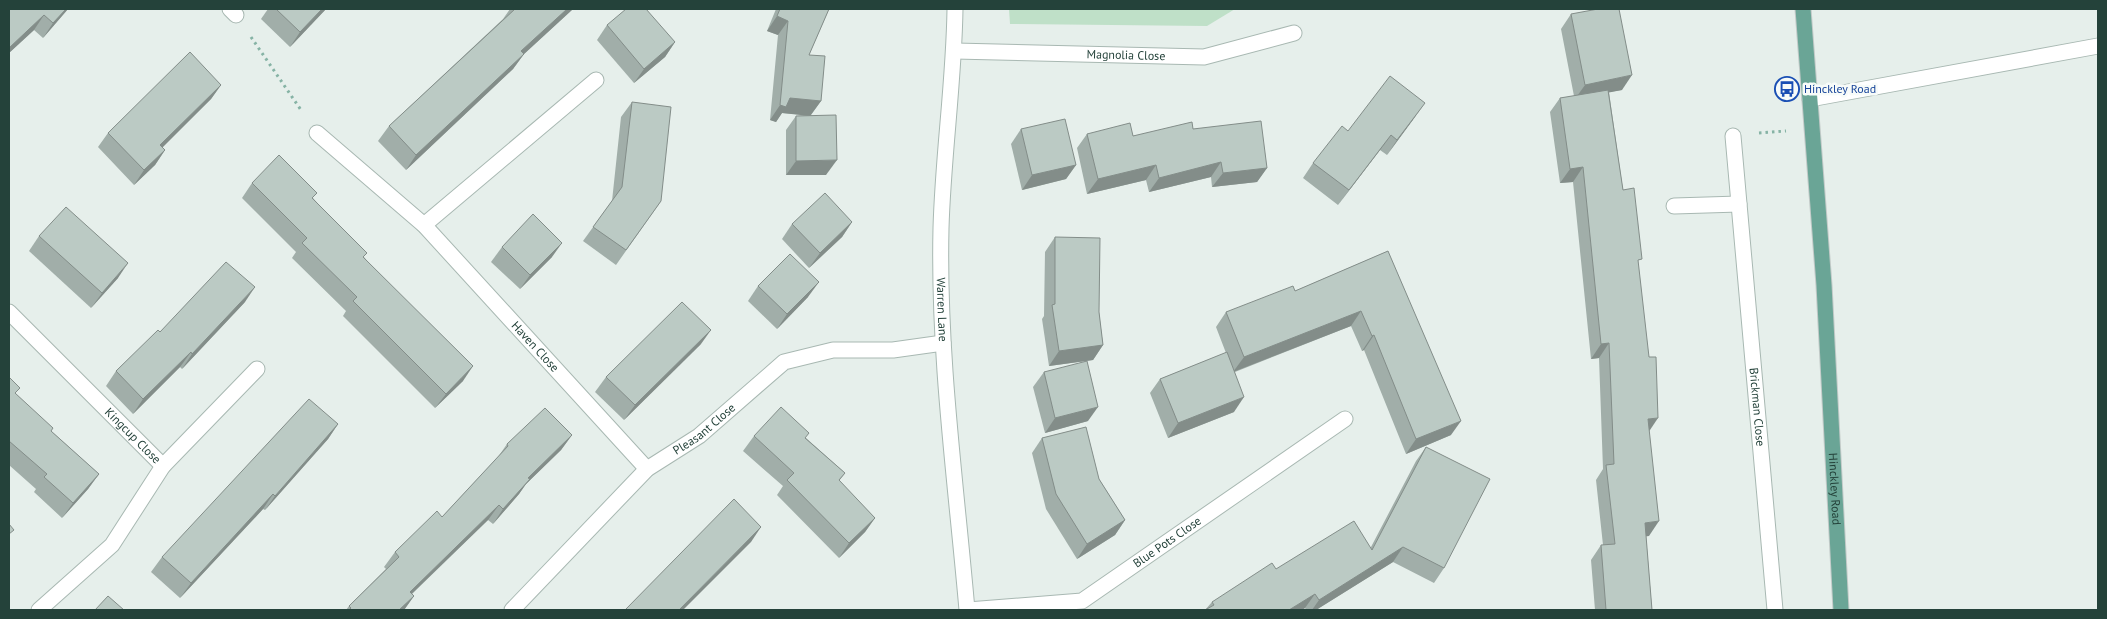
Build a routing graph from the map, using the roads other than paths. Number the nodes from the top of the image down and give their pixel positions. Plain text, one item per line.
1 (955, 9) edge
2 (1803, 9) edge
3 (1294, 33) dead end
4 (2098, 46) edge
5 (955, 51) junction
6 (596, 80) dead end
7 (1810, 99) junction
8 (317, 133) road end
9 (1733, 136) road end
10 (1739, 204) junction
11 (1674, 206) dead end
12 (424, 225) junction
13 (9, 312) edge
14 (943, 343) junction
15 (257, 369) dead end
16 (1345, 419) dead end
17 (163, 466) junction
18 (647, 469) junction
19 (39, 610) edge
20 (512, 610) edge
21 (967, 610) edge
22 (1775, 610) edge
23 (1842, 610) edge

1 - 5 street, Warren Lane
2 - 7 main road, Hinckley Road
3 - 5 street, Magnolia Close
4 - 7 street
5 - 14 street, Warren Lane
6 - 12 street
7 - 23 main road, Hinckley Road
8 - 12 street, Haven Close
9 - 10 street, Brickman Close
10 - 11 street
10 - 22 street, Brickman Close
12 - 18 street, Haven Close
13 - 17 street, Kingcup Close
14 - 18 street, Pleasant Close
14 - 21 street, Warren Lane
15 - 17 street
16 - 21 street, Blue Pots Close
17 - 19 street, Kingcup Close
18 - 20 street, Pleasant Close

